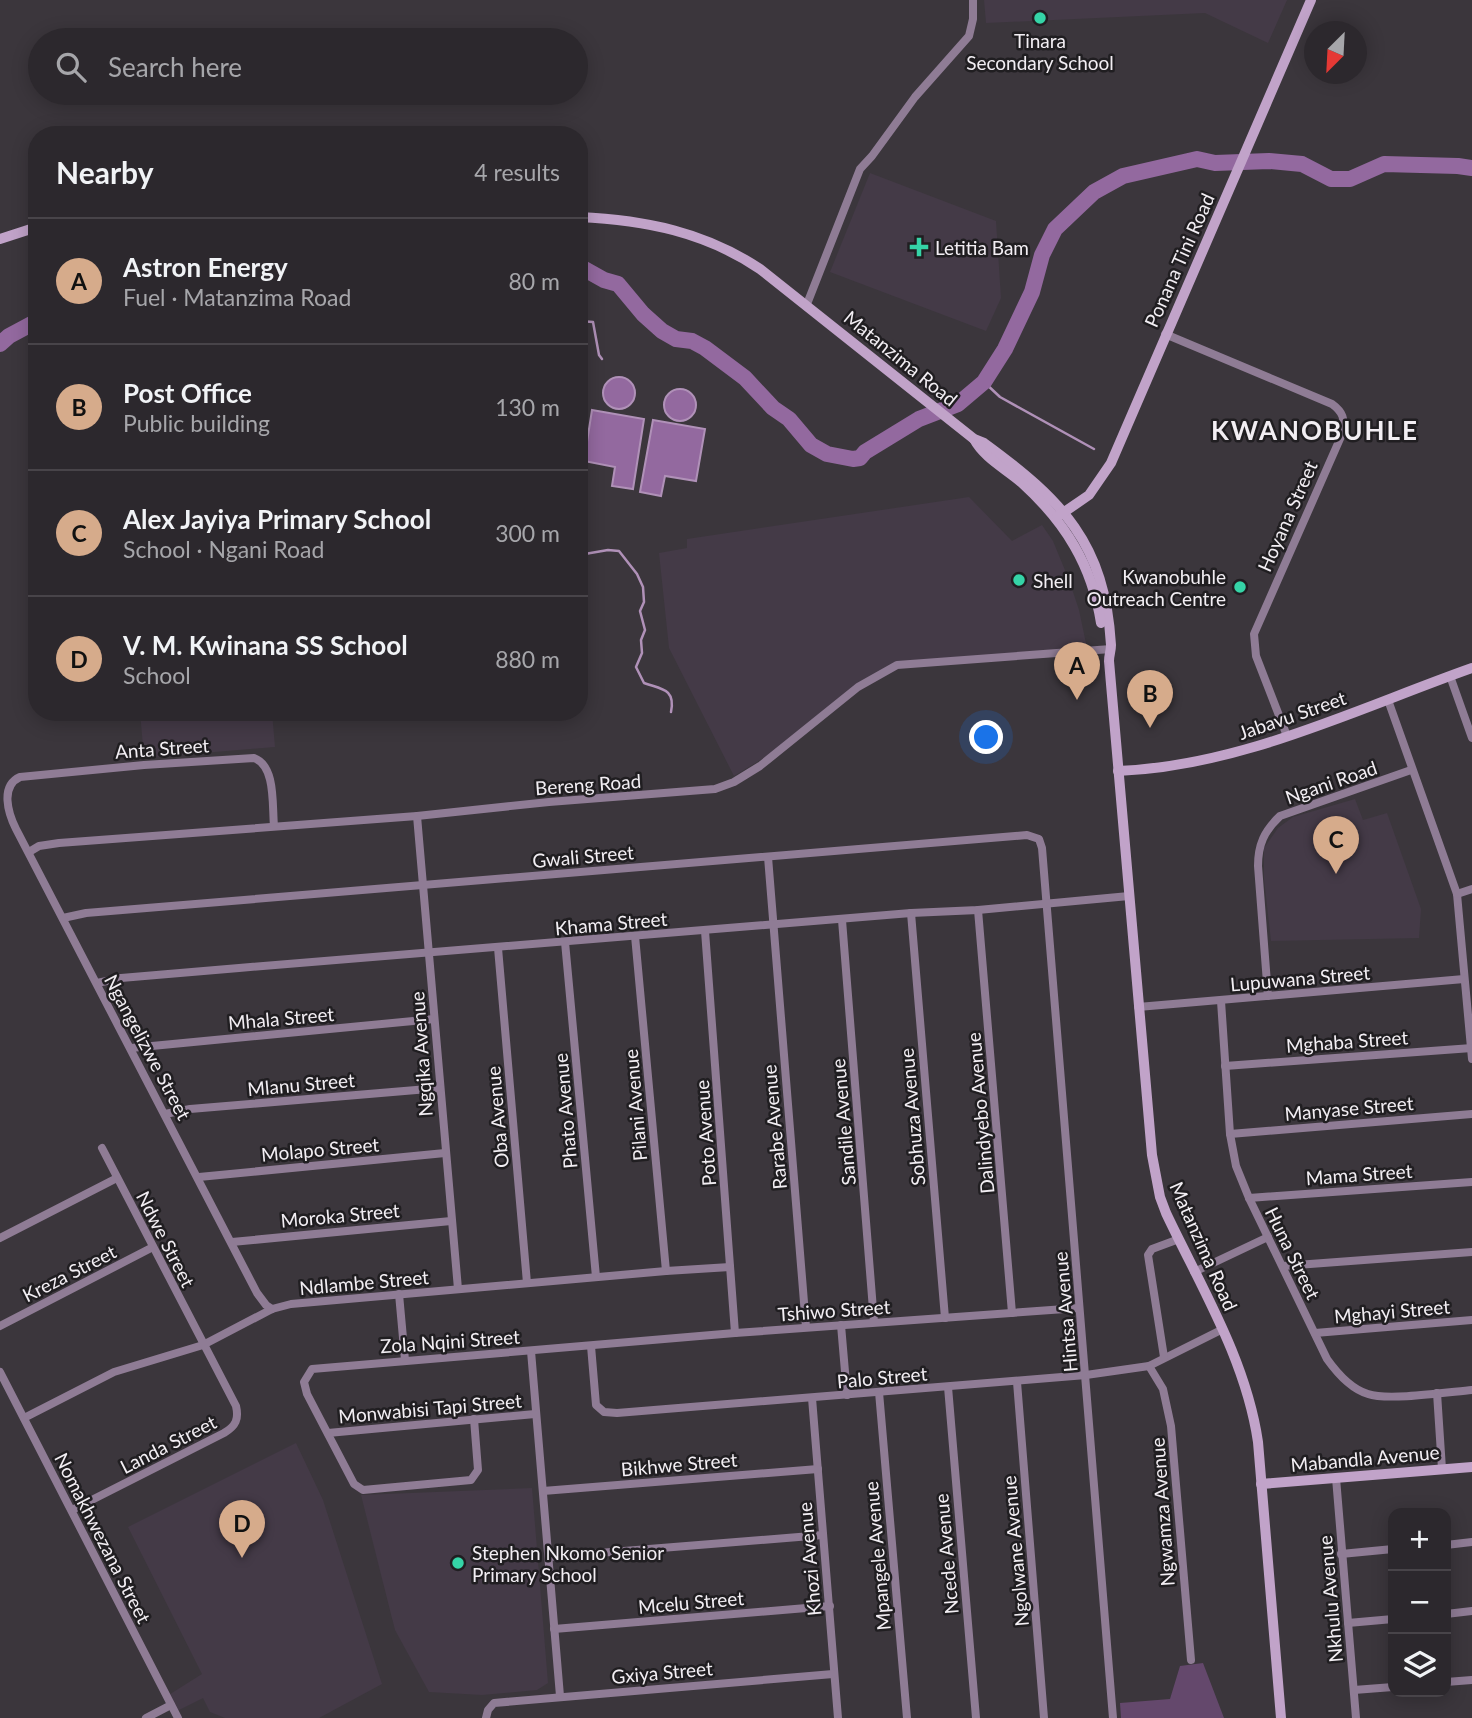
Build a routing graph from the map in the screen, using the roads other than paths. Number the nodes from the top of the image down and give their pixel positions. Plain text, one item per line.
1 (973, 0) edge
2 (1311, 0) edge
3 (588, 218) edge
4 (28, 230) edge
5 (0, 239) edge
6 (807, 304) junction
7 (1165, 334) junction
8 (1061, 514) junction
9 (1108, 652) junction
10 (1472, 668) edge
11 (1450, 676) junction
12 (1388, 700) junction
13 (1287, 736) junction
14 (1472, 738) edge
15 (1411, 770) junction
16 (1118, 771) junction
17 (6, 793) joint
18 (417, 816) junction
19 (274, 826) junction
20 (29, 852) junction
21 (768, 857) junction
22 (424, 886) junction
23 (1472, 889) edge
24 (1457, 894) junction
25 (1129, 896) junction
26 (1047, 904) junction
27 (978, 910) junction
28 (911, 914) junction
29 (63, 918) junction
30 (842, 920) junction
31 (774, 925) junction
32 (705, 931) junction
33 (635, 936) junction
34 (565, 942) junction
35 (498, 948) junction
36 (430, 953) junction
37 (1464, 979) junction
38 (97, 983) junction
39 (1269, 996) junction
40 (1221, 1001) junction
41 (1138, 1007) junction
42 (434, 1019) junction
43 (131, 1048) junction
44 (1471, 1048) edge
45 (1472, 1059) edge
46 (1225, 1066) junction
47 (440, 1088) junction
48 (165, 1114) junction
49 (1472, 1114) edge
50 (1230, 1135) junction
51 (102, 1148) dead end
52 (445, 1153) junction
53 (199, 1177) junction
54 (117, 1178) junction
55 (1472, 1182) edge
56 (1249, 1198) junction
57 (451, 1221) junction
58 (1268, 1237) junction
59 (0, 1238) edge
60 (1179, 1240) junction
61 (232, 1242) junction
62 (153, 1247) junction
63 (1472, 1252) edge
64 (1283, 1266) junction
65 (730, 1267) junction
66 (666, 1270) junction
67 (1194, 1272) junction
68 (596, 1277) junction
69 (527, 1283) junction
70 (458, 1289) junction
71 (399, 1294) junction
72 (1079, 1308) junction
73 (272, 1309) junction
74 (1012, 1313) junction
75 (945, 1318) junction
76 (1472, 1320) edge
77 (874, 1322) junction
78 (841, 1325) junction
79 (0, 1326) edge
80 (806, 1327) junction
81 (1223, 1329) junction
82 (735, 1333) junction
83 (1315, 1333) junction
84 (203, 1345) junction
85 (591, 1346) junction
86 (531, 1351) junction
87 (1164, 1357) junction
88 (405, 1360) junction
89 (1149, 1366) junction
90 (0, 1372) edge
91 (1086, 1376) junction
92 (1017, 1382) junction
93 (948, 1387) junction
94 (1472, 1390) edge
95 (879, 1392) junction
96 (1437, 1393) junction
97 (847, 1395) junction
98 (812, 1398) junction
99 (535, 1414) junction
100 (24, 1418) junction
101 (474, 1419) junction
102 (328, 1433) junction
103 (1472, 1467) edge
104 (818, 1469) junction
105 (1443, 1469) junction
106 (1336, 1478) junction
107 (1261, 1484) junction
108 (543, 1490) junction
109 (72, 1510) junction
110 (823, 1535) junction
111 (1472, 1542) edge
112 (1451, 1544) edge
113 (1388, 1549) edge
114 (1341, 1553) junction
115 (549, 1557) junction
116 (830, 1606) junction
117 (1472, 1611) edge
118 (1451, 1613) edge
119 (1388, 1619) edge
120 (1348, 1623) junction
121 (554, 1629) junction
122 (1191, 1660) dead end
123 (833, 1674) junction
124 (1472, 1680) edge
125 (1451, 1682) edge
126 (1388, 1687) edge
127 (1354, 1690) junction
128 (560, 1696) junction
129 (171, 1705) junction
130 (146, 1718) edge
131 (178, 1718) edge
132 (486, 1718) edge
133 (838, 1718) edge
134 (907, 1718) edge
135 (976, 1718) edge
136 (1044, 1718) edge
137 (1113, 1718) edge
138 (1281, 1718) edge
139 (1356, 1718) edge

1 - 6 street
2 - 7 street, Ponana Tini Road
3 - 6 street, Matanzima Road
4 - 5 street
6 - 8 street, Matanzima Road
7 - 8 street, Ponana Tini Road
7 - 13 street, Hoyana Street
8 - 9 street, Matanzima Road
9 - 16 street, Matanzima Road
9 - 18 street, Bereng Road
10 - 11 street, Jabavu Street
11 - 12 street, Jabavu Street
11 - 14 street
12 - 13 street, Jabavu Street
12 - 15 street
13 - 16 street, Jabavu Street
15 - 24 street
15 - 39 street, Ngani Road
16 - 25 street, Matanzima Road
17 - 19 street, Anta Street
17 - 20 street, Ngangelizwe Street
18 - 19 street, Bereng Road
18 - 22 street, Ngqika Avenue
19 - 20 street, Bereng Road
20 - 29 street, Ngangelizwe Street
21 - 22 street, Gwali Street
21 - 26 street, Gwali Street
21 - 31 street, Rarabe Avenue
22 - 29 street, Gwali Street
22 - 36 street, Ngqika Avenue
23 - 24 street
24 - 37 street
25 - 26 street, Khama Street
25 - 41 street, Matanzima Road
26 - 27 street, Khama Street
26 - 72 street, Hintsa Avenue
27 - 28 street, Khama Street
27 - 74 street, Dalindyebo Avenue
28 - 30 street, Khama Street
28 - 75 street, Sobhuza Avenue
29 - 38 street, Ngangelizwe Street
30 - 31 street, Khama Street
30 - 77 street, Sandile Avenue
31 - 32 street, Khama Street
31 - 80 street, Rarabe Avenue
32 - 33 street, Khama Street
32 - 65 street, Poto Avenue
33 - 34 street, Khama Street
33 - 66 street, Pilani Avenue
34 - 35 street, Khama Street
34 - 68 street, Phato Avenue
35 - 36 street, Khama Street
35 - 69 street, Oba Avenue
36 - 38 street, Khama Street
36 - 42 street, Ngqika Avenue
37 - 39 street, Lupuwana Street
37 - 44 street
38 - 43 street, Ngangelizwe Street
39 - 40 street, Lupuwana Street
40 - 41 street, Lupuwana Street
40 - 46 street, Huna Street
41 - 60 street, Matanzima Road
42 - 43 street, Mhala Street
42 - 47 street, Ngqika Avenue
43 - 48 street, Ngangelizwe Street
44 - 45 street
44 - 46 street, Mghaba Street
46 - 50 street, Huna Street
47 - 48 street, Mlanu Street
47 - 52 street, Ngqika Avenue
48 - 53 street, Ngangelizwe Street
49 - 50 street, Manyase Street
50 - 56 street, Huna Street
51 - 54 street, Ndwe Street
52 - 53 street, Molapo Street
52 - 57 street, Ngqika Avenue
53 - 61 street, Ngangelizwe Street
54 - 59 street
54 - 62 street, Ndwe Street
55 - 56 street, Mama Street
56 - 58 street, Huna Street
57 - 61 street, Moroka Street
57 - 70 street, Ngqika Avenue
58 - 64 street, Huna Street
58 - 67 street
60 - 67 street, Matanzima Road
60 - 87 street
61 - 73 street, Ngangelizwe Street
62 - 79 street, Kreza Street
62 - 84 street, Ndwe Street
63 - 64 street
64 - 83 street, Huna Street
65 - 66 street, Ndlambe Street
65 - 82 street, Poto Avenue
66 - 68 street, Ndlambe Street
67 - 81 street, Matanzima Road
68 - 69 street, Ndlambe Street
69 - 70 street, Ndlambe Street
70 - 71 street, Ndlambe Street
71 - 73 street, Ndlambe Street
71 - 88 street
72 - 74 street, Tshiwo Street
72 - 91 street, Hintsa Avenue
73 - 84 street, Ndlambe Street
74 - 75 street, Tshiwo Street
75 - 77 street, Tshiwo Street
76 - 83 street, Mghayi Street
77 - 78 street, Tshiwo Street
78 - 80 street, Tshiwo Street
78 - 97 street
80 - 82 street, Tshiwo Street
81 - 87 street, Palo Street
81 - 107 street, Matanzima Road
82 - 85 street, Tshiwo Street
83 - 96 street, Huna Street
84 - 100 street, Ndlambe Street
84 - 109 street, Landa Street
85 - 86 street, Zola Nqini Street
85 - 98 street, Palo Street
86 - 88 street, Zola Nqini Street
86 - 99 street
87 - 89 street, Palo Street
88 - 102 street, Zola Nqini Street
89 - 91 street, Palo Street
89 - 122 street, Ngwamza Avenue
90 - 100 street, Nomakhwezana Street
91 - 92 street, Palo Street
91 - 137 street, Hintsa Avenue
92 - 93 street, Palo Street
92 - 136 street, Ngolwane Avenue
93 - 95 street, Palo Street
93 - 135 street, Ncede Avenue
94 - 96 street, Huna Street
95 - 97 street, Palo Street
95 - 134 street, Mpangele Avenue
96 - 105 street
97 - 98 street, Palo Street
98 - 104 street, Khozi Avenue
99 - 101 street, Monwabisi Tapi Street
99 - 108 street
100 - 109 street, Nomakhwezana Street
101 - 102 street, Monwabisi Tapi Street
101 - 102 street
103 - 105 street, Mabandla Avenue
104 - 108 street, Bikhwe Street
104 - 110 street, Khozi Avenue
105 - 106 street, Mabandla Avenue
106 - 107 street, Mabandla Avenue
106 - 114 street, Nkhulu Avenue
107 - 138 street, Matanzima Road
108 - 115 street
109 - 129 street, Nomakhwezana Street
110 - 115 street
110 - 116 street, Khozi Avenue
111 - 112 street
113 - 114 street
114 - 120 street, Nkhulu Avenue
115 - 121 street
116 - 121 street, Mcelu Street
116 - 123 street, Khozi Avenue
117 - 118 street
119 - 120 street
120 - 127 street, Nkhulu Avenue
121 - 128 street
123 - 128 street, Gxiya Street
123 - 133 street, Khozi Avenue
124 - 125 street
126 - 127 street
127 - 139 street, Nkhulu Avenue
128 - 132 street, Gxiya Street
129 - 130 street
129 - 131 street, Nomakhwezana Street

